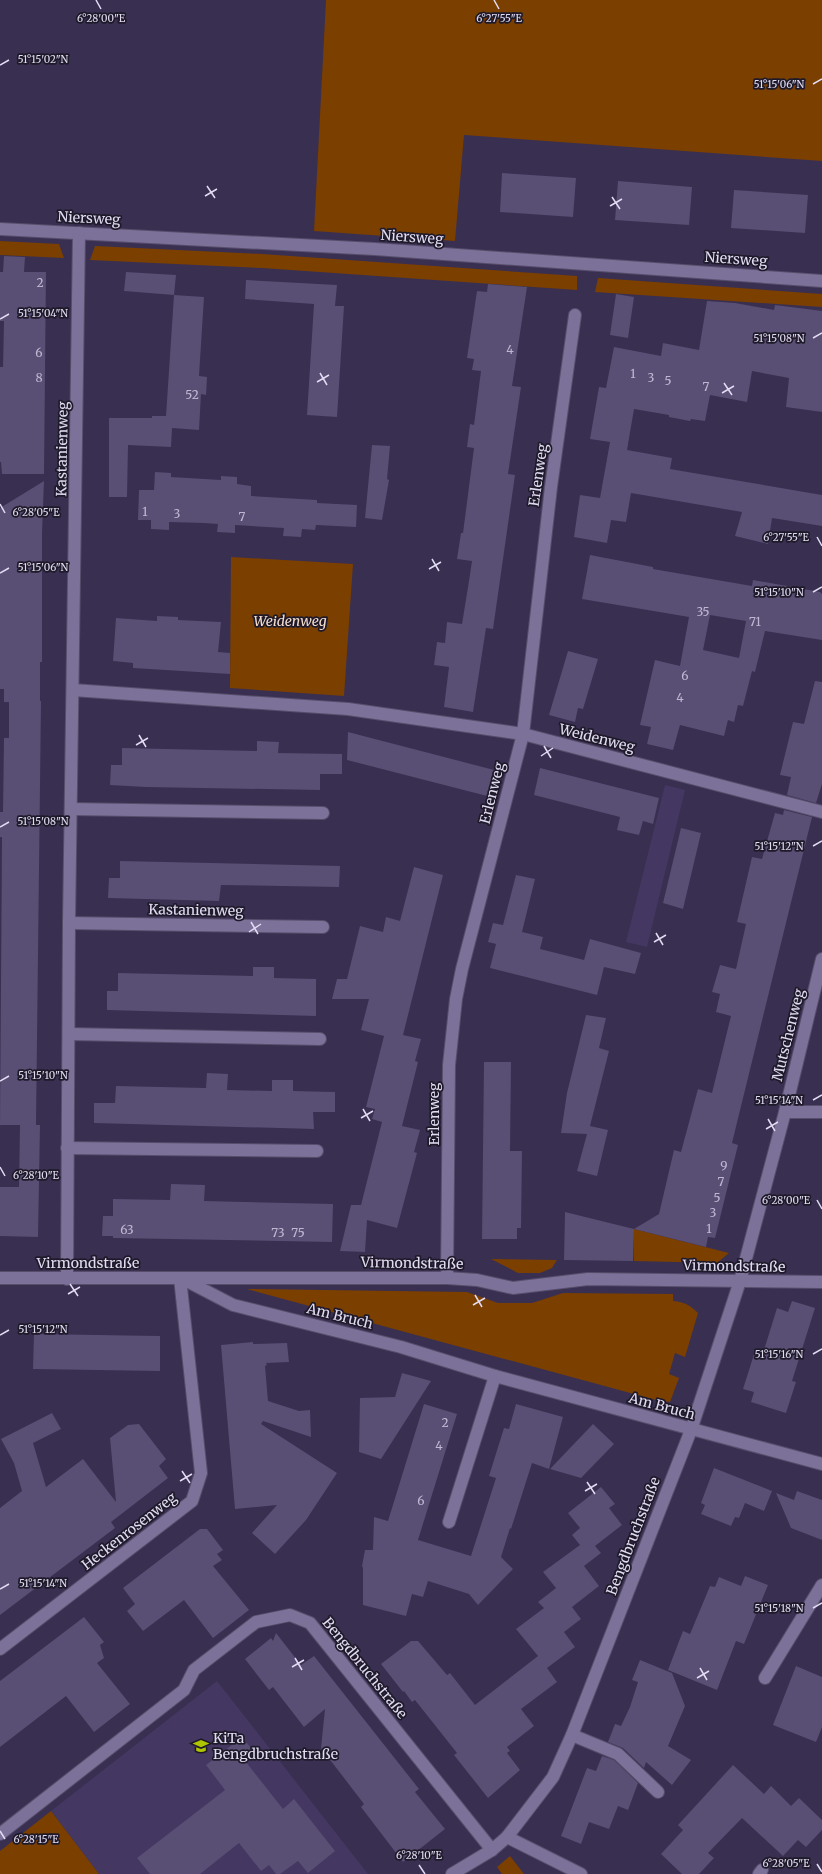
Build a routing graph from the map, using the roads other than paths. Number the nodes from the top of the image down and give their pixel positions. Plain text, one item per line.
1 (0, 229) edge
2 (80, 233) junction
3 (822, 281) edge
4 (575, 314) dead end
5 (73, 690) junction
6 (522, 734) junction
7 (71, 809) junction
8 (822, 812) edge
9 (323, 813) dead end
10 (69, 923) junction
11 (323, 927) dead end
12 (822, 959) edge
13 (69, 1034) junction
14 (320, 1039) dead end
15 (785, 1112) junction
16 (822, 1112) edge
17 (67, 1148) junction
18 (317, 1151) dead end
19 (0, 1278) edge
20 (180, 1278) junction
21 (447, 1278) junction
22 (67, 1279) junction
23 (740, 1281) junction
24 (822, 1282) edge
25 (495, 1376) junction
26 (690, 1430) junction
27 (822, 1464) edge
28 (449, 1522) dead end
29 (822, 1585) edge
30 (0, 1649) edge
31 (765, 1678) dead end
32 (572, 1735) junction
33 (658, 1792) dead end
34 (0, 1834) edge
35 (507, 1837) junction
36 (492, 1850) junction
37 (452, 1874) edge
38 (581, 1874) edge

1 - 2 street, Niersweg
2 - 3 street, Niersweg
2 - 5 street, Kastanienweg
4 - 6 street, Erlenweg
5 - 6 street, Weidenweg
5 - 7 street, Kastanienweg
6 - 8 street, Weidenweg
6 - 21 street, Erlenweg
7 - 9 street
7 - 10 street, Kastanienweg
10 - 11 street, Kastanienweg
10 - 13 street, Kastanienweg
12 - 15 street, Mutschenweg
13 - 14 street
13 - 17 street, Kastanienweg
15 - 16 street
15 - 23 street, Mutschenweg
17 - 18 street
17 - 22 street, Kastanienweg
19 - 22 street, Virmondstraße
20 - 21 street, Virmondstraße
20 - 22 street, Virmondstraße
20 - 25 street, Am Bruch
20 - 30 street, Heckenrosenweg
21 - 23 street, Virmondstraße
23 - 24 street, Virmondstraße
23 - 26 street, Bengdbruchstraße
25 - 26 street, Am Bruch
25 - 28 street
26 - 27 street, Am Bruch
26 - 32 street, Bengdbruchstraße
29 - 31 street
32 - 33 street
32 - 35 street, Bengdbruchstraße
34 - 36 street, Bengdbruchstraße
35 - 36 street, Bengdbruchstraße
35 - 38 street
36 - 37 street, Bengdbruchstraße

